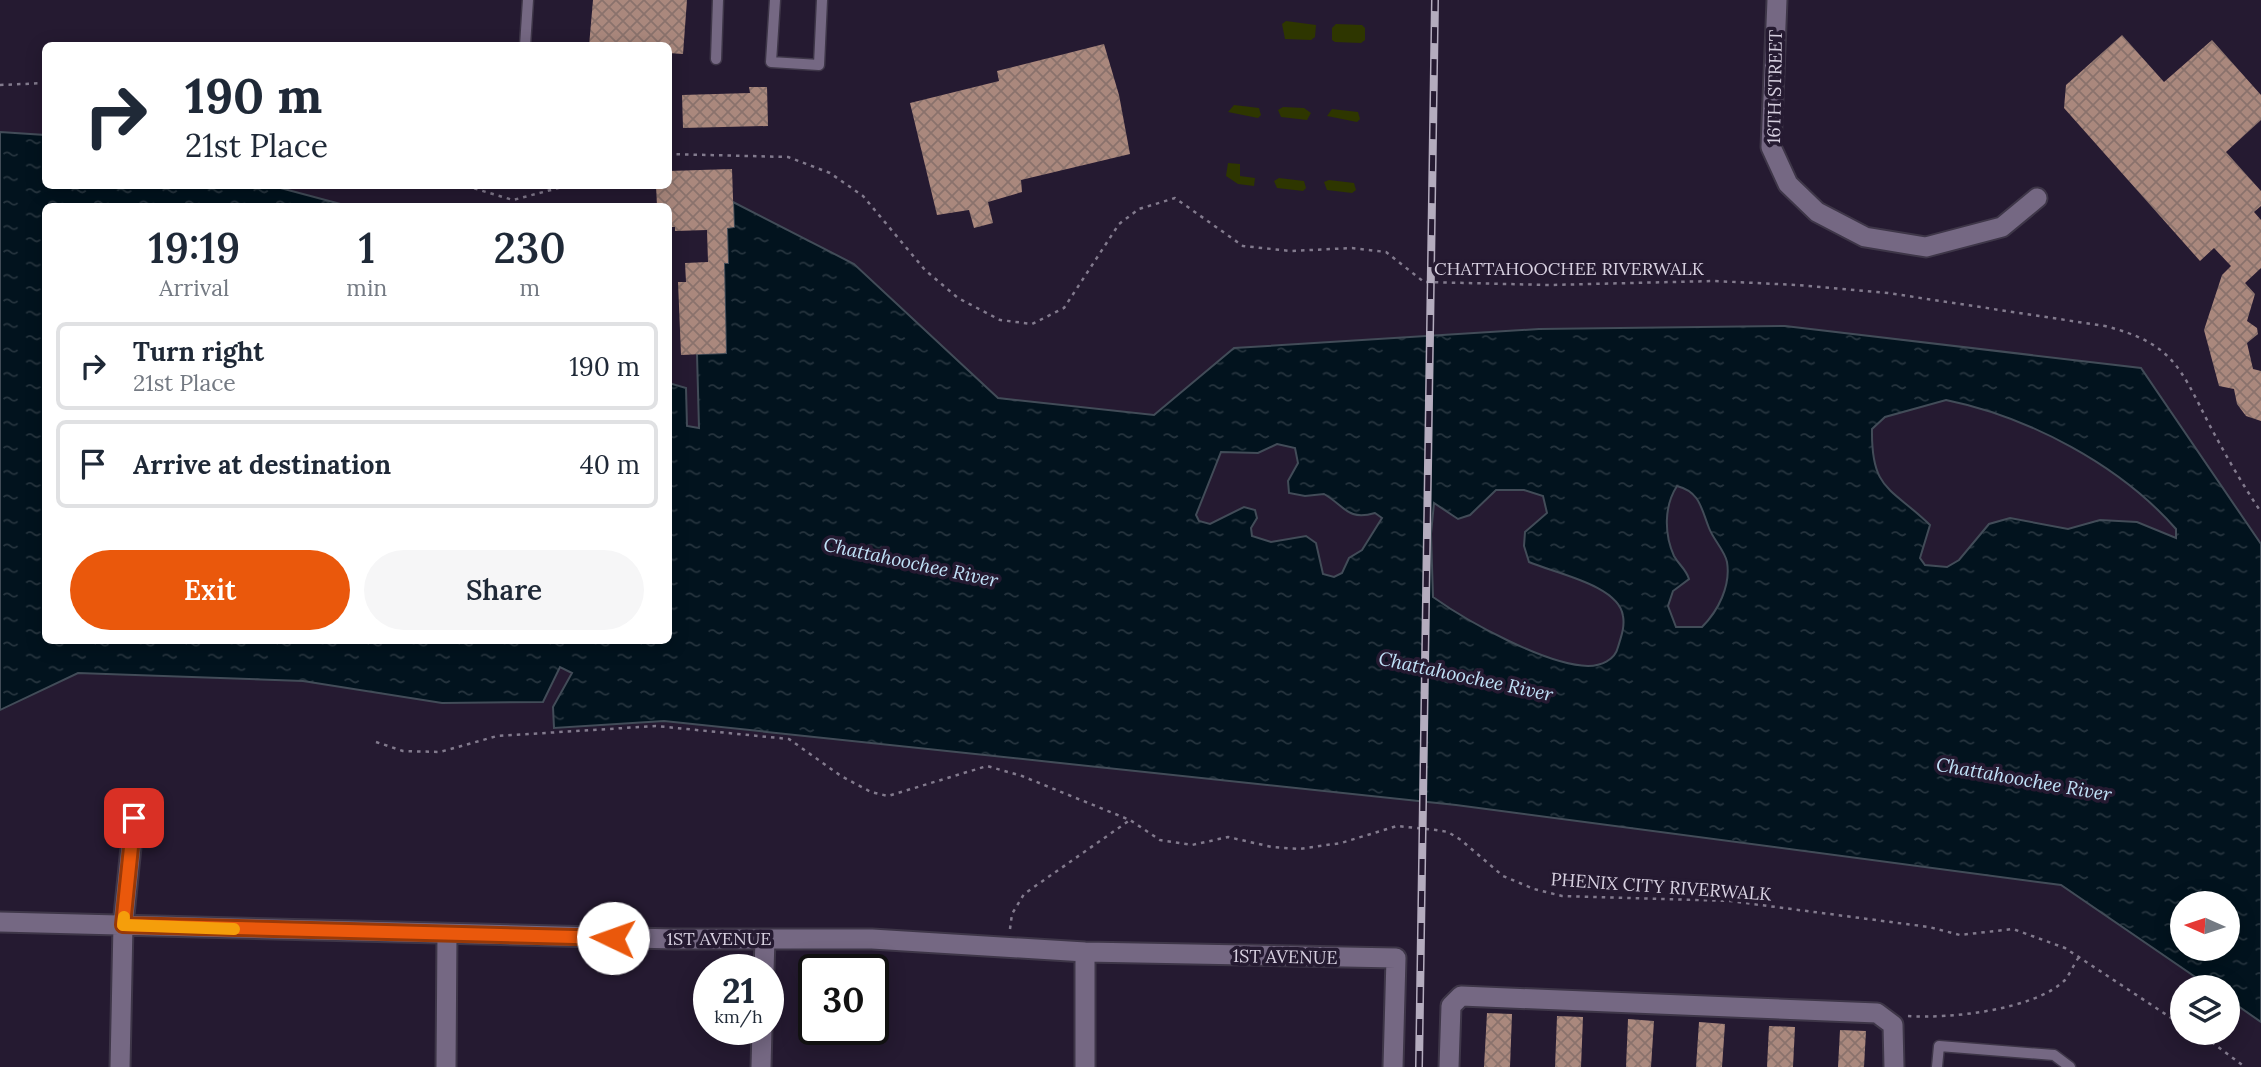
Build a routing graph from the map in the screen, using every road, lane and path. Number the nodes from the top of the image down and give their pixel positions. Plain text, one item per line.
1 (528, 0) edge
2 (718, 0) edge
3 (775, 0) edge
4 (822, 0) edge
5 (1777, 0) edge
6 (525, 42) edge
7 (716, 59) dead end
8 (42, 83) edge
9 (0, 85) edge
10 (672, 154) edge
11 (476, 189) edge
12 (555, 189) edge
13 (2037, 198) dead end
14 (2261, 512) edge
15 (376, 741) dead end
16 (134, 818) dead end
17 (1130, 820) junction
18 (0, 922) edge
19 (123, 925) junction
20 (447, 934) junction
21 (765, 940) junction
22 (1008, 947) junction
23 (1085, 952) junction
24 (765, 954) edge
25 (2079, 957) junction
26 (1877, 1013) junction
27 (2170, 1017) edge
28 (762, 1045) edge
29 (2215, 1045) edge
30 (120, 1067) edge
31 (446, 1067) edge
32 (761, 1067) edge
33 (1085, 1067) edge
34 (1394, 1067) edge
35 (1449, 1067) edge
36 (1894, 1067) edge
37 (1937, 1067) edge
38 (2070, 1067) edge
39 (2245, 1067) edge

1 - 6 lane
2 - 7 lane
3 - 4 lane
5 - 13 street, 16TH STREET
8 - 9 path
10 - 14 path, CHATTAHOOCHEE RIVERWALK
11 - 12 path
15 - 17 path, PHENIX CITY RIVERWALK
16 - 19 street
17 - 22 path
17 - 25 path, PHENIX CITY RIVERWALK
18 - 19 street, 1ST AVENUE
19 - 20 street, 1ST AVENUE
19 - 30 street
20 - 21 street, 1ST AVENUE
20 - 31 street
21 - 22 street, 1ST AVENUE
21 - 24 street
22 - 23 street, 1ST AVENUE
23 - 33 street
23 - 34 street, 1ST AVENUE
25 - 26 path
25 - 27 path, PHENIX CITY RIVERWALK
26 - 35 street
26 - 36 street
28 - 32 street
29 - 39 path
37 - 38 lane

